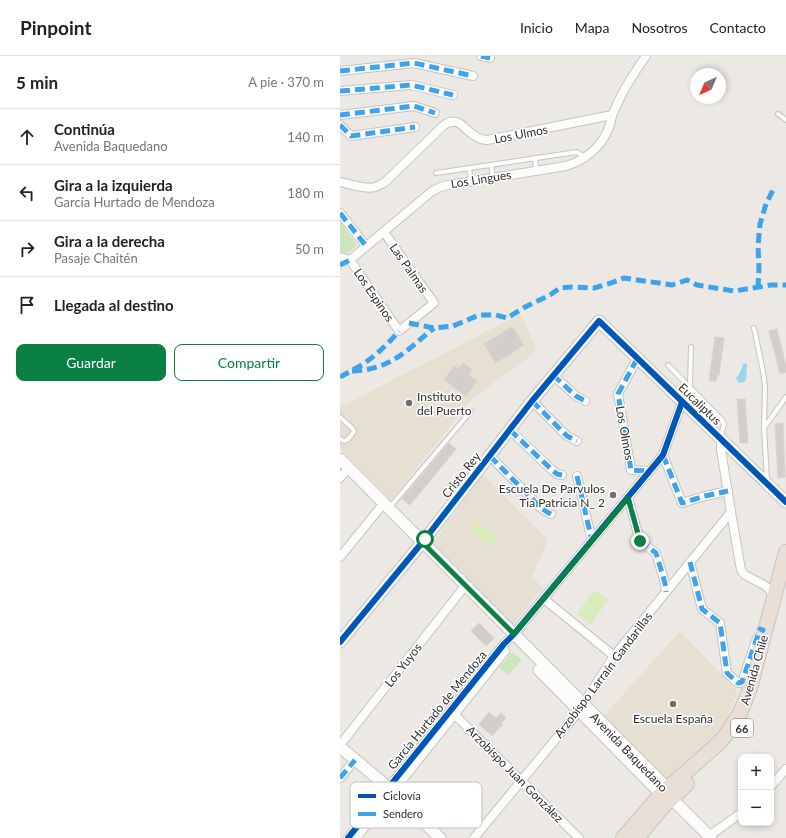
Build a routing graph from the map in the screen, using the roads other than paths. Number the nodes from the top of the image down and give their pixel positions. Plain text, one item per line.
1 (646, 56) edge
2 (340, 71) edge
3 (473, 76) dead end
4 (340, 91) edge
5 (453, 95) dead end
6 (435, 112) dead end
7 (778, 114) dead end
8 (340, 115) edge
9 (612, 116) junction
10 (786, 120) edge
11 (340, 125) edge
12 (415, 127) dead end
13 (585, 157) junction
14 (535, 158) junction
15 (491, 165) junction
16 (469, 168) junction
17 (536, 170) junction
18 (436, 173) dead end
19 (493, 178) junction
20 (471, 181) junction
21 (340, 182) edge
22 (340, 213) edge
23 (384, 232) junction
24 (366, 246) junction
25 (340, 257) edge
26 (350, 260) junction
27 (599, 321) joint
28 (754, 328) dead end
29 (399, 331) joint
30 (691, 347) dead end
31 (637, 359) junction
32 (668, 365) dead end
33 (553, 375) junction
34 (690, 388) junction
35 (786, 397) edge
36 (532, 401) junction
37 (585, 401) dead end
38 (682, 402) junction
39 (471, 411) dead end
40 (340, 417) edge
41 (764, 428) junction
42 (510, 430) junction
43 (340, 439) edge
44 (721, 439) junction
45 (577, 441) dead end
46 (663, 455) junction
47 (490, 456) junction
48 (340, 459) edge
49 (650, 471) junction
50 (343, 472) edge
51 (562, 475) dead end
52 (577, 476) dead end
53 (768, 484) junction
54 (728, 492) junction
55 (628, 498) junction
56 (786, 502) edge
57 (384, 507) junction
58 (730, 512) junction
59 (551, 514) dead end
60 (592, 541) junction
61 (420, 544) junction
62 (786, 552) edge
63 (340, 557) edge
64 (690, 562) junction
65 (786, 583) edge
66 (463, 589) junction
67 (666, 592) junction
68 (774, 597) junction
69 (544, 599) junction
70 (765, 631) junction
71 (511, 639) junction
72 (340, 642) edge
73 (614, 656) junction
74 (581, 707) junction
75 (453, 712) junction
76 (340, 746) edge
77 (355, 760) junction
78 (786, 769) edge
79 (340, 778) edge
80 (521, 780) junction
81 (381, 782) edge
82 (397, 782) edge
83 (774, 783) edge
84 (667, 794) junction
85 (738, 814) edge
86 (357, 828) edge
87 (363, 828) edge
88 (430, 828) edge
89 (710, 837) edge
90 (348, 838) edge
91 (356, 838) edge
92 (440, 838) edge
93 (474, 838) edge
94 (579, 838) edge
95 (623, 838) edge
96 (637, 838) edge

1 - 9 street, Los Lingues
2 - 3 street
4 - 5 street
6 - 8 street
7 - 10 lane
9 - 13 street, Los Lingues
9 - 21 street, Los Ulmos
11 - 12 street
13 - 14 lane
13 - 17 street, Los Lingues
14 - 15 lane
14 - 17 lane
15 - 16 lane
15 - 19 lane
16 - 18 lane
16 - 20 lane
17 - 19 street, Los Lingues
19 - 20 street, Los Lingues
20 - 23 street, Los Lingues
22 - 24 street
23 - 24 street, Los Lingues
23 - 29 street, Las Palmas
24 - 26 street, Los Lingues
25 - 26 street
26 - 29 street, Los Espinos
27 - 31 street, Eucaliptus
27 - 33 street, Cristo Rey
28 - 41 lane
30 - 34 lane
31 - 38 street, Eucaliptus
31 - 49 street, Los Olmos
32 - 34 lane
33 - 36 street, Cristo Rey
33 - 37 street
34 - 44 lane
35 - 41 lane
36 - 42 street, Cristo Rey
36 - 45 street
38 - 44 street, Eucaliptus
38 - 46 street, García Hurtado de Mendoza
39 - 57 lane
40 - 43 lane
41 - 53 lane
42 - 47 street, Cristo Rey
42 - 51 street
44 - 53 street, Eucaliptus
44 - 54 street
46 - 49 street, García Hurtado de Mendoza
46 - 54 street
47 - 59 street
47 - 61 street, Cristo Rey
48 - 50 street, Avenida Baquedano
49 - 55 street, García Hurtado de Mendoza
50 - 57 street, Avenida Baquedano
52 - 60 street
53 - 56 street, Eucaliptus
54 - 58 street
55 - 60 street, García Hurtado de Mendoza
55 - 67 street
57 - 61 street, Avenida Baquedano
57 - 63 street
58 - 64 street, Arzobispo Larraín Gandarillas
58 - 68 street
60 - 69 street, García Hurtado de Mendoza
61 - 66 street, Avenida Baquedano
61 - 72 street, Cristo Rey
62 - 68 highway, Avenida Chile / 66
64 - 67 street, Arzobispo Larraín Gandarillas
64 - 70 street
65 - 84 highway, Avenida Chile / 66
66 - 71 street, Avenida Baquedano
66 - 76 street, Los Yuyos
67 - 73 street, Arzobispo Larraín Gandarillas
68 - 70 highway, Avenida Chile / 66
69 - 71 street, García Hurtado de Mendoza
69 - 73 street
70 - 84 highway, Avenida Chile / 66
71 - 74 street, Avenida Baquedano
71 - 75 street, García Hurtado de Mendoza
73 - 74 street, Arzobispo Larraín Gandarillas
74 - 80 street, Arzobispo Larraín Gandarillas
74 - 84 street, Avenida Baquedano
75 - 80 street, Arzobispo Juan González
75 - 82 street, García Hurtado de Mendoza
76 - 77 street
77 - 79 street
77 - 81 street
78 - 83 street
80 - 93 street, Arzobispo Larraín Gandarillas
80 - 94 street, Arzobispo Juan González
84 - 89 street, Avenida Baquedano
84 - 95 highway, Avenida Chile / 66
84 - 96 highway, Avenida Chile / 66
85 - 89 street
86 - 90 street, García Hurtado de Mendoza
87 - 91 street, García Hurtado de Mendoza
88 - 92 street

